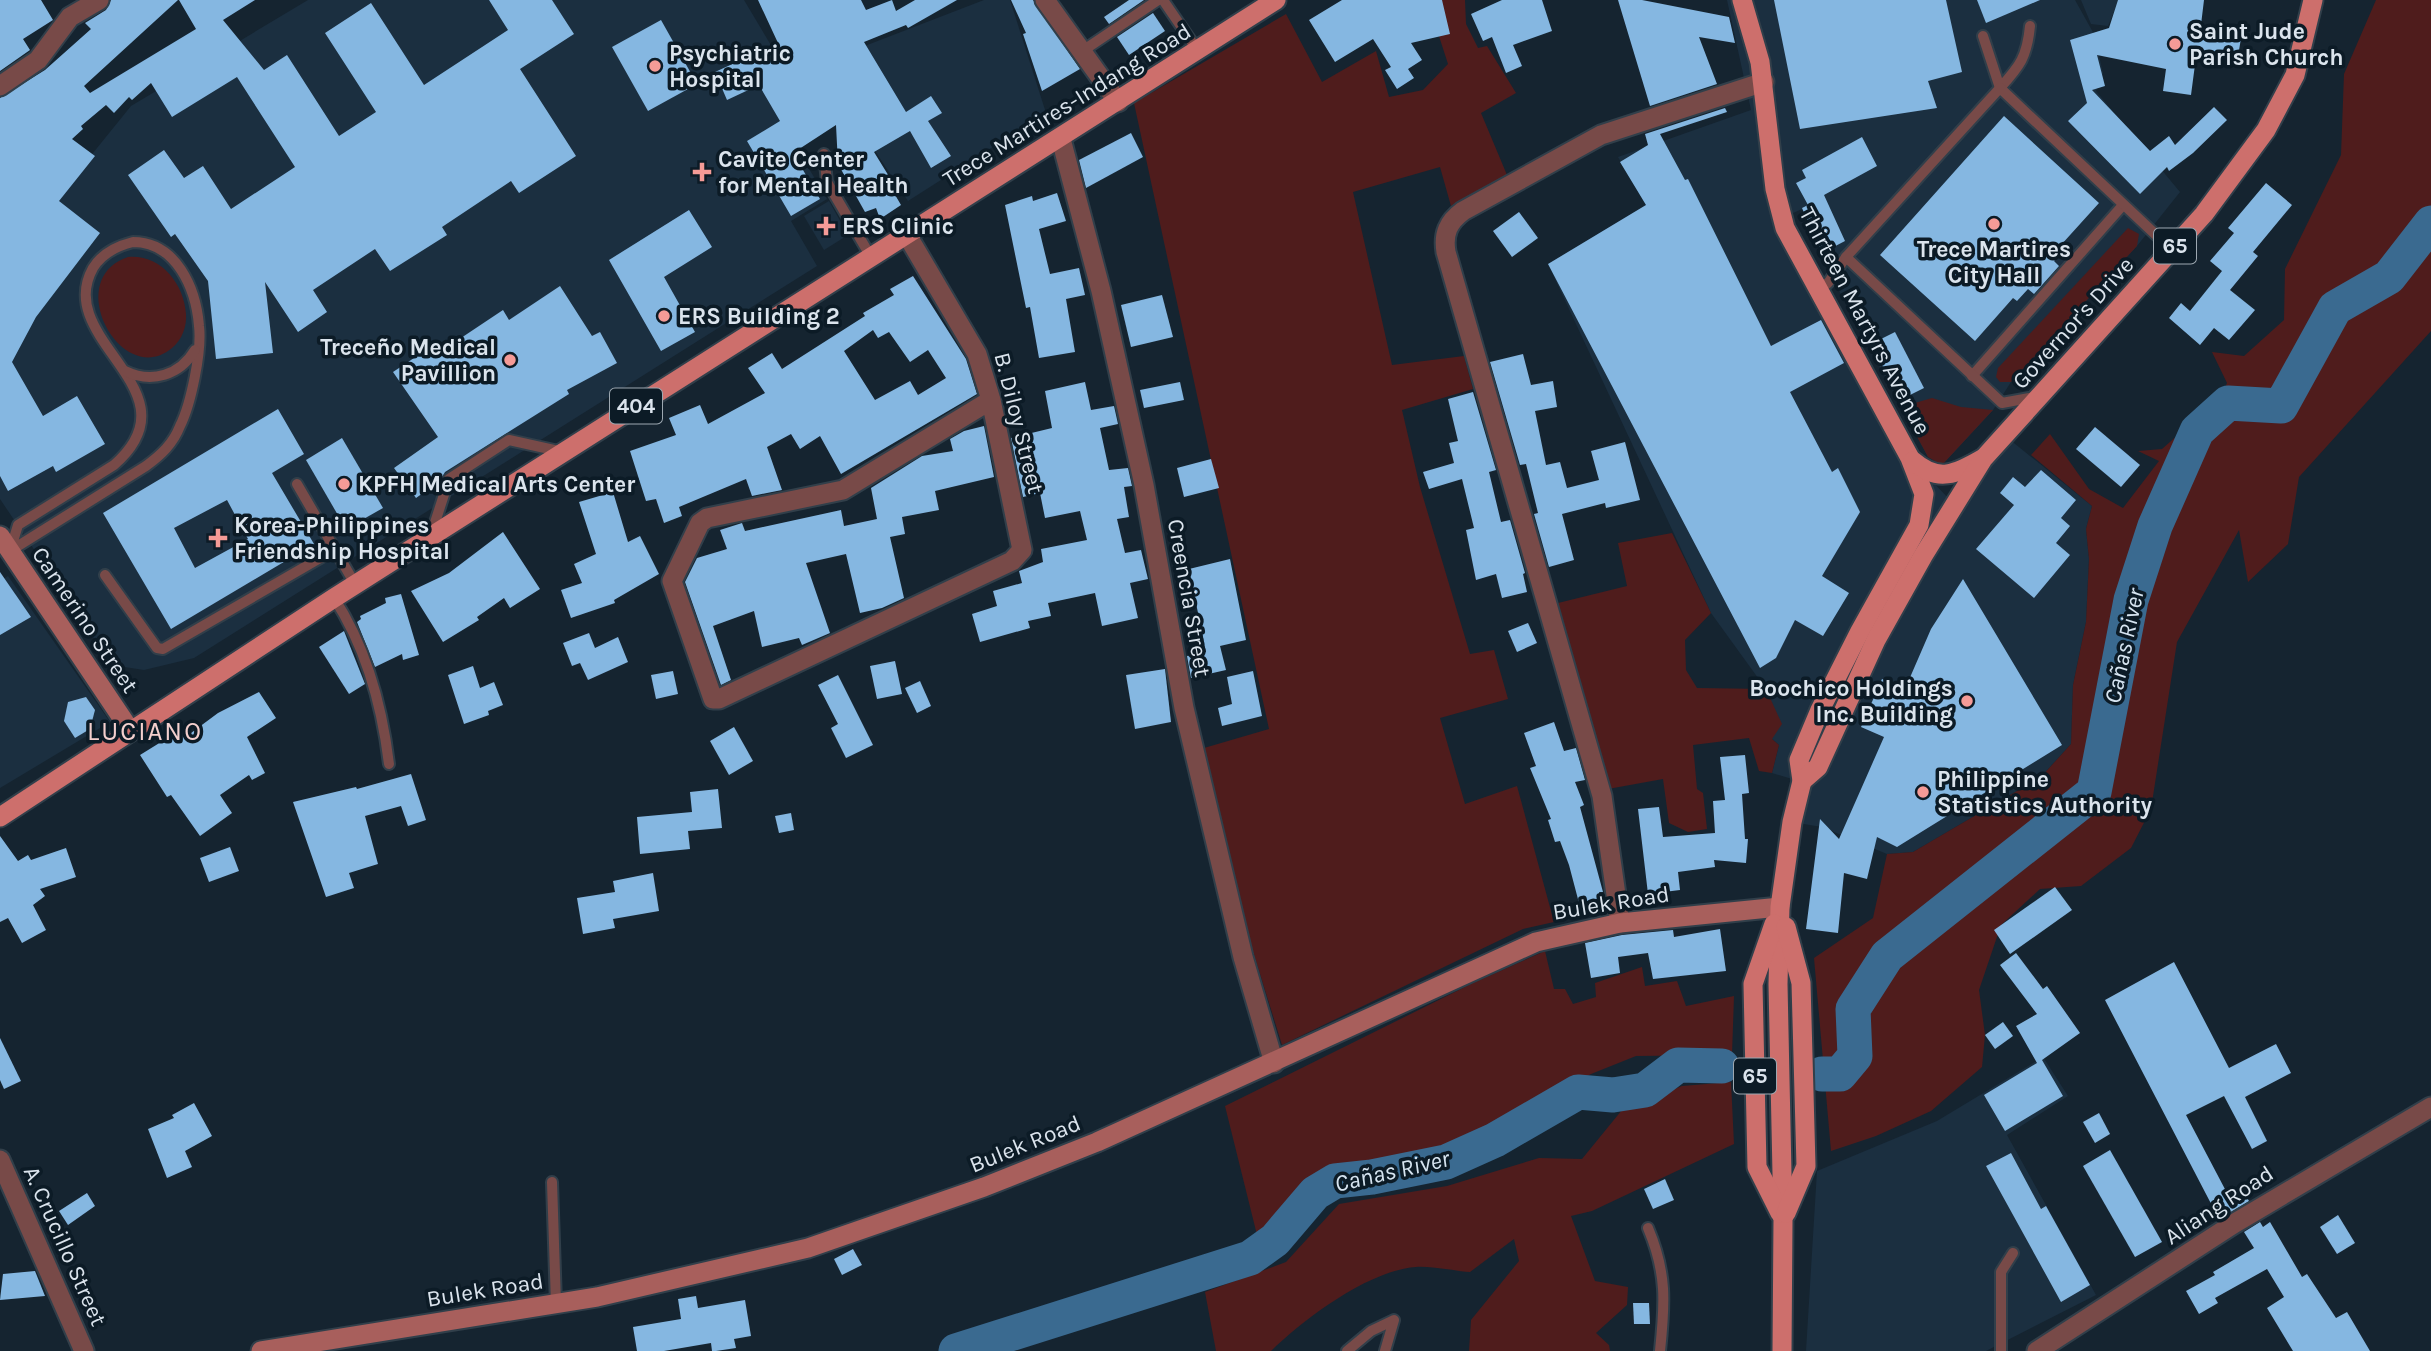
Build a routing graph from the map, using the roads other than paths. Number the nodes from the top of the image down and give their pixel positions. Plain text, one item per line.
1 (99, 0) edge
2 (1045, 0) edge
3 (1161, 0) edge
4 (1276, 0) edge
5 (1742, 0) edge
6 (2313, 0) edge
7 (66, 8) edge
8 (2031, 26) dead end
9 (1983, 36) dead end
10 (1081, 51) junction
11 (1198, 51) junction
12 (1764, 82) junction
13 (0, 86) edge
14 (2000, 89) junction
15 (1118, 102) junction
16 (1061, 139) junction
17 (824, 154) dead end
18 (2123, 205) junction
19 (908, 235) junction
20 (2172, 250) junction
21 (871, 257) junction
22 (1846, 257) junction
23 (1817, 289) junction
24 (199, 338) junction
25 (125, 371) junction
26 (1972, 376) junction
27 (2038, 397) junction
28 (991, 400) junction
29 (563, 452) junction
30 (1910, 458) junction
31 (1983, 459) junction
32 (114, 465) junction
33 (124, 481) junction
34 (297, 484) dead end
35 (430, 536) junction
36 (3, 548) edge
37 (334, 550) junction
38 (105, 575) dead end
39 (355, 584) junction
40 (334, 598) junction
41 (130, 730) junction
42 (389, 764) dead end
43 (1802, 781) junction
44 (0, 817) edge
45 (1780, 907) junction
46 (1620, 923) junction
47 (1275, 1063) junction
48 (2431, 1107) edge
49 (0, 1160) edge
50 (552, 1182) dead end
51 (1783, 1221) junction
52 (1648, 1228) dead end
53 (2012, 1253) dead end
54 (556, 1304) junction
55 (340, 1344) edge
56 (84, 1351) edge
57 (261, 1351) edge
58 (1347, 1351) edge
59 (1385, 1351) edge
60 (1660, 1351) edge
61 (1782, 1351) edge
62 (2001, 1351) edge
63 (2036, 1351) edge

1 - 7 street
2 - 10 street
3 - 10 lane
3 - 11 lane
4 - 11 main road, Trece Martires-Indang Road / 404
5 - 12 main road, Thirteen Martyrs Avenue
6 - 20 main road, Governor's Drive / 65
7 - 13 street
8 - 14 lane
9 - 14 lane
10 - 15 street
11 - 15 main road, Trece Martires-Indang Road / 404
12 - 23 main road, Thirteen Martyrs Avenue
12 - 46 street
14 - 18 lane
14 - 22 lane
15 - 16 main road, Trece Martires-Indang Road / 404
16 - 19 main road, Trece Martires-Indang Road / 404
16 - 47 street, Creencia Street
17 - 21 lane
18 - 20 lane
18 - 26 lane
19 - 21 main road, Trece Martires-Indang Road / 404
19 - 28 street, B. Diloy Street
20 - 27 main road, Governor's Drive / 65
21 - 29 main road, Trece Martires-Indang Road / 404
22 - 23 lane
22 - 26 lane
23 - 30 main road, Thirteen Martyrs Avenue
24 - 25 lane
24 - 25 lane
24 - 33 lane
25 - 32 lane
26 - 27 lane
27 - 31 main road, Governor's Drive / 65
28 - 28 street, B. Diloy Street
29 - 35 main road, Trece Martires-Indang Road / 404
29 - 35 lane
30 - 31 main road, Governor's Drive / 65
30 - 43 main road, Governor's Drive / 65
31 - 43 main road, Governor's Drive / 65
32 - 33 lane
32 - 36 lane
33 - 36 lane
34 - 37 lane
35 - 39 main road, Trece Martires-Indang Road / 404
36 - 41 main road, Camerino Street
37 - 38 lane
37 - 39 lane
39 - 40 main road, Trece Martires-Indang Road / 404
40 - 41 main road, Trece Martires-Indang Road / 404
40 - 42 lane
41 - 44 main road, Trece Martires-Indang Road / 404
43 - 45 main road, Governor's Drive / 65
45 - 46 main road, Bulek Road
45 - 51 main road, Governor's Drive / 65
45 - 51 main road, Governor's Drive / 65
45 - 51 main road, Governor's Drive / 65
46 - 47 main road, Bulek Road
47 - 54 main road, Bulek Road
48 - 63 street, Aliang Road
49 - 56 street, A. Crucillo Street
50 - 54 lane
51 - 61 main road, Governor's Drive / 65
52 - 60 lane
53 - 62 lane
54 - 55 main road, Bulek Road
55 - 57 main road, Bulek Road
58 - 59 lane

